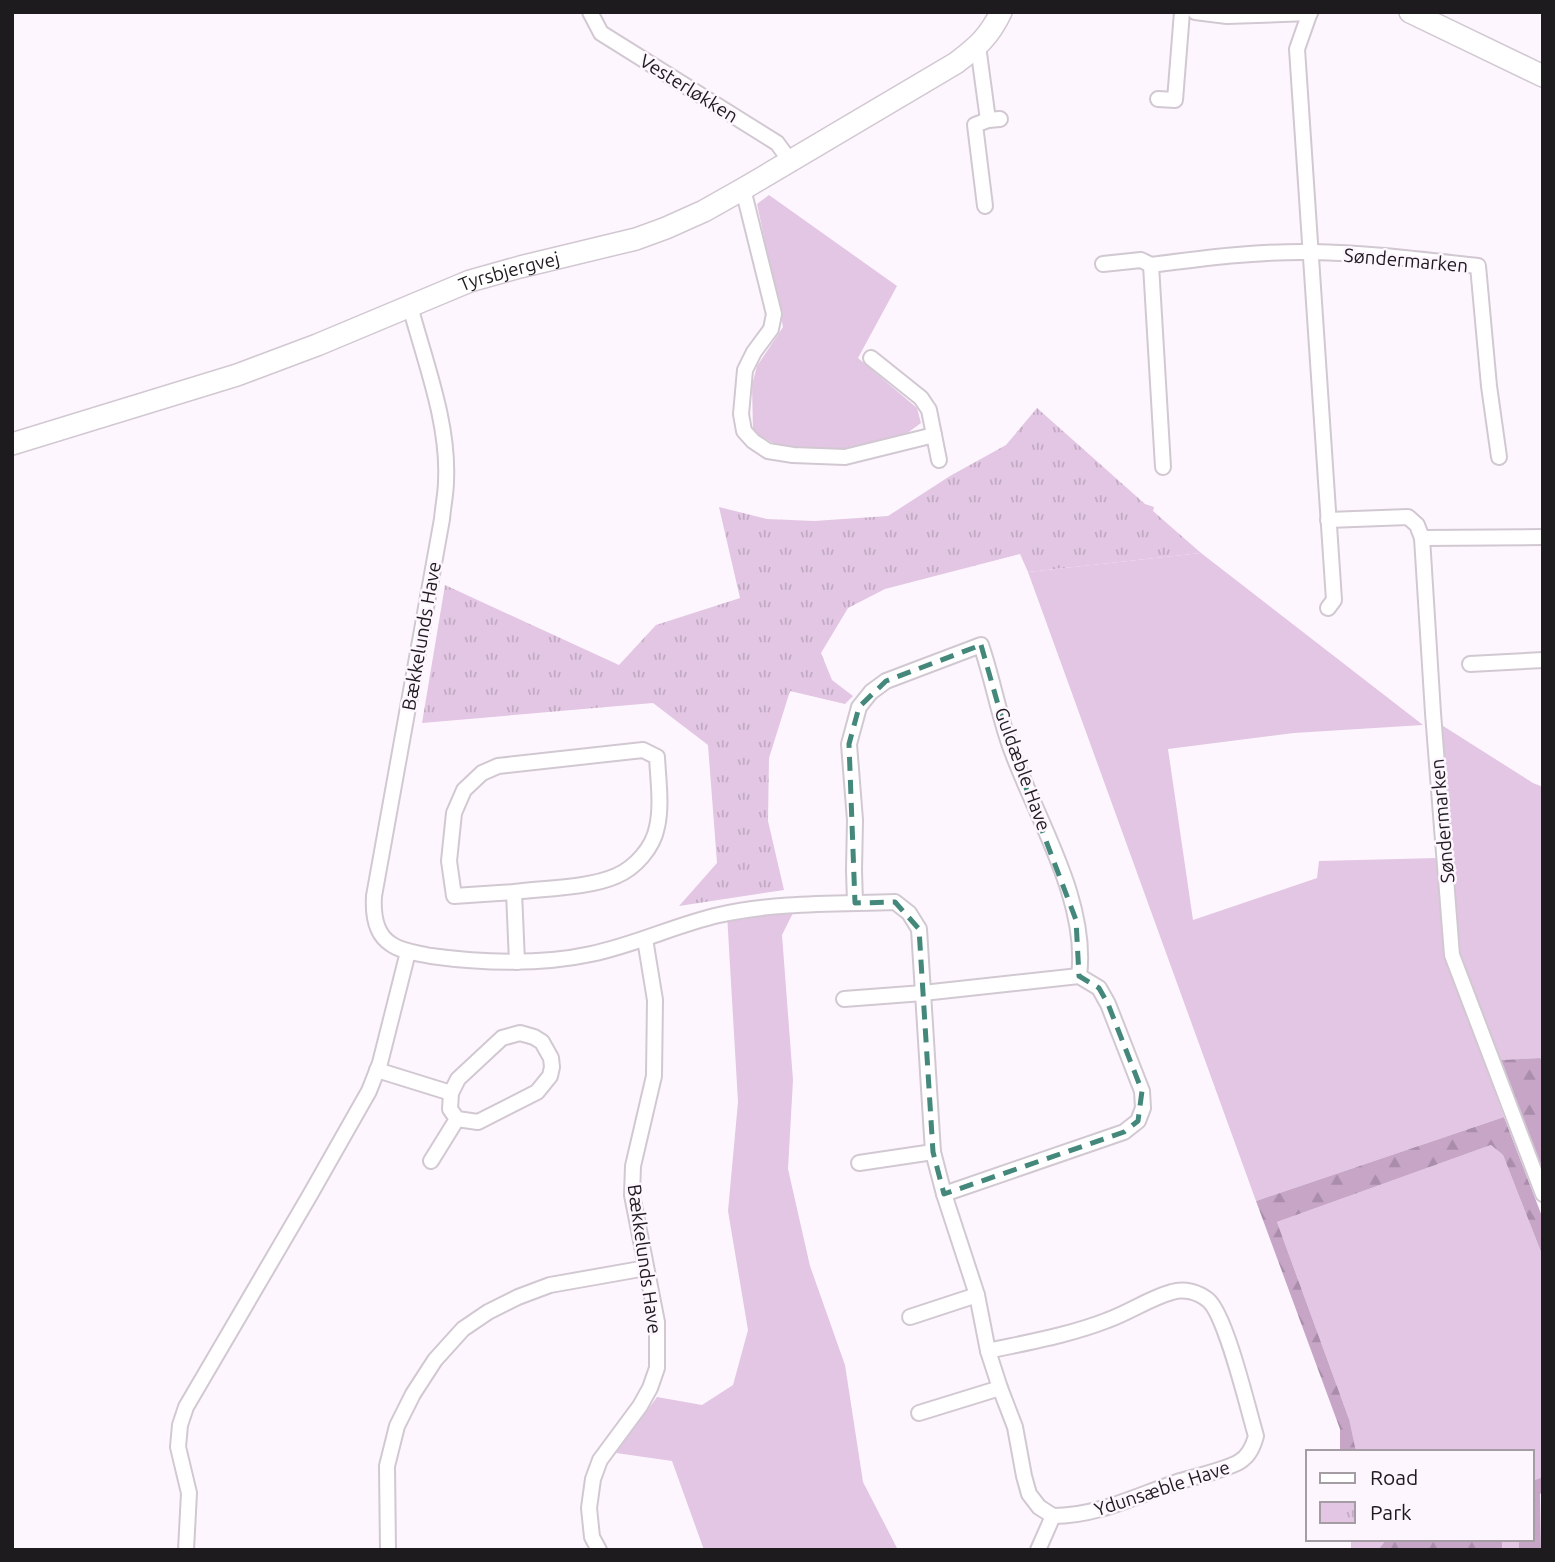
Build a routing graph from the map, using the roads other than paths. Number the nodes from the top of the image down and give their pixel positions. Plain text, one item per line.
1 (590, 12) edge
2 (1001, 12) edge
3 (1182, 12) edge
4 (1195, 12) edge
5 (1410, 12) edge
6 (1310, 13) edge
7 (978, 46) junction
8 (1543, 76) edge
9 (1158, 99) dead end
10 (791, 162) junction
11 (743, 189) junction
12 (985, 206) dead end
13 (1310, 252) junction
14 (1103, 264) dead end
15 (1151, 265) junction
16 (410, 306) junction
17 (871, 358) dead end
18 (934, 435) junction
19 (12, 444) edge
20 (1499, 457) dead end
21 (939, 460) dead end
22 (1163, 467) dead end
23 (1328, 520) junction
24 (1543, 537) edge
25 (1422, 538) junction
26 (1328, 608) dead end
27 (1543, 660) edge
28 (1470, 664) dead end
29 (514, 892) junction
30 (856, 903) junction
31 (645, 939) junction
32 (408, 952) junction
33 (517, 962) junction
34 (1079, 976) junction
35 (923, 993) junction
36 (844, 999) dead end
37 (377, 1070) junction
38 (452, 1093) junction
39 (457, 1119) junction
40 (933, 1152) junction
41 (431, 1161) dead end
42 (859, 1163) dead end
43 (944, 1194) junction
44 (1543, 1194) edge
45 (646, 1268) junction
46 (977, 1295) junction
47 (910, 1317) dead end
48 (988, 1350) junction
49 (1000, 1388) junction
50 (919, 1413) dead end
51 (1053, 1516) junction
52 (186, 1550) edge
53 (388, 1550) edge
54 (599, 1550) edge
55 (1038, 1550) edge

1 - 10 street, Vesterløkken
2 - 7 street, Tyrsbjergvej
3 - 9 street
4 - 6 street
5 - 8 street
6 - 13 street
7 - 10 street, Tyrsbjergvej
7 - 12 street
10 - 11 street, Tyrsbjergvej
11 - 16 street, Tyrsbjergvej
11 - 18 street
13 - 15 street, Søndermarken
13 - 20 street, Søndermarken
13 - 23 street
14 - 15 street, Søndermarken
15 - 22 street
16 - 19 street, Tyrsbjergvej
16 - 32 street, Bækkelunds Have
17 - 18 street
18 - 21 street
23 - 25 street
23 - 26 street
24 - 25 street
25 - 44 street, Søndermarken
27 - 28 street
29 - 29 street
29 - 33 street
30 - 31 street
30 - 34 street, Guldæble Have
30 - 35 street
31 - 33 street, Bækkelunds Have
31 - 45 street, Bækkelunds Have
32 - 33 street, Bækkelunds Have
32 - 37 street
34 - 35 street
34 - 43 street
35 - 36 street
35 - 40 street
37 - 38 street
37 - 52 street
38 - 39 street
38 - 39 street
39 - 41 street
40 - 42 street
40 - 43 street
43 - 46 street
45 - 53 street
45 - 54 street, Bækkelunds Have
46 - 47 street
46 - 48 street
48 - 49 street
48 - 51 street, Ydunsæble Have
49 - 50 street
49 - 51 street
51 - 55 street

